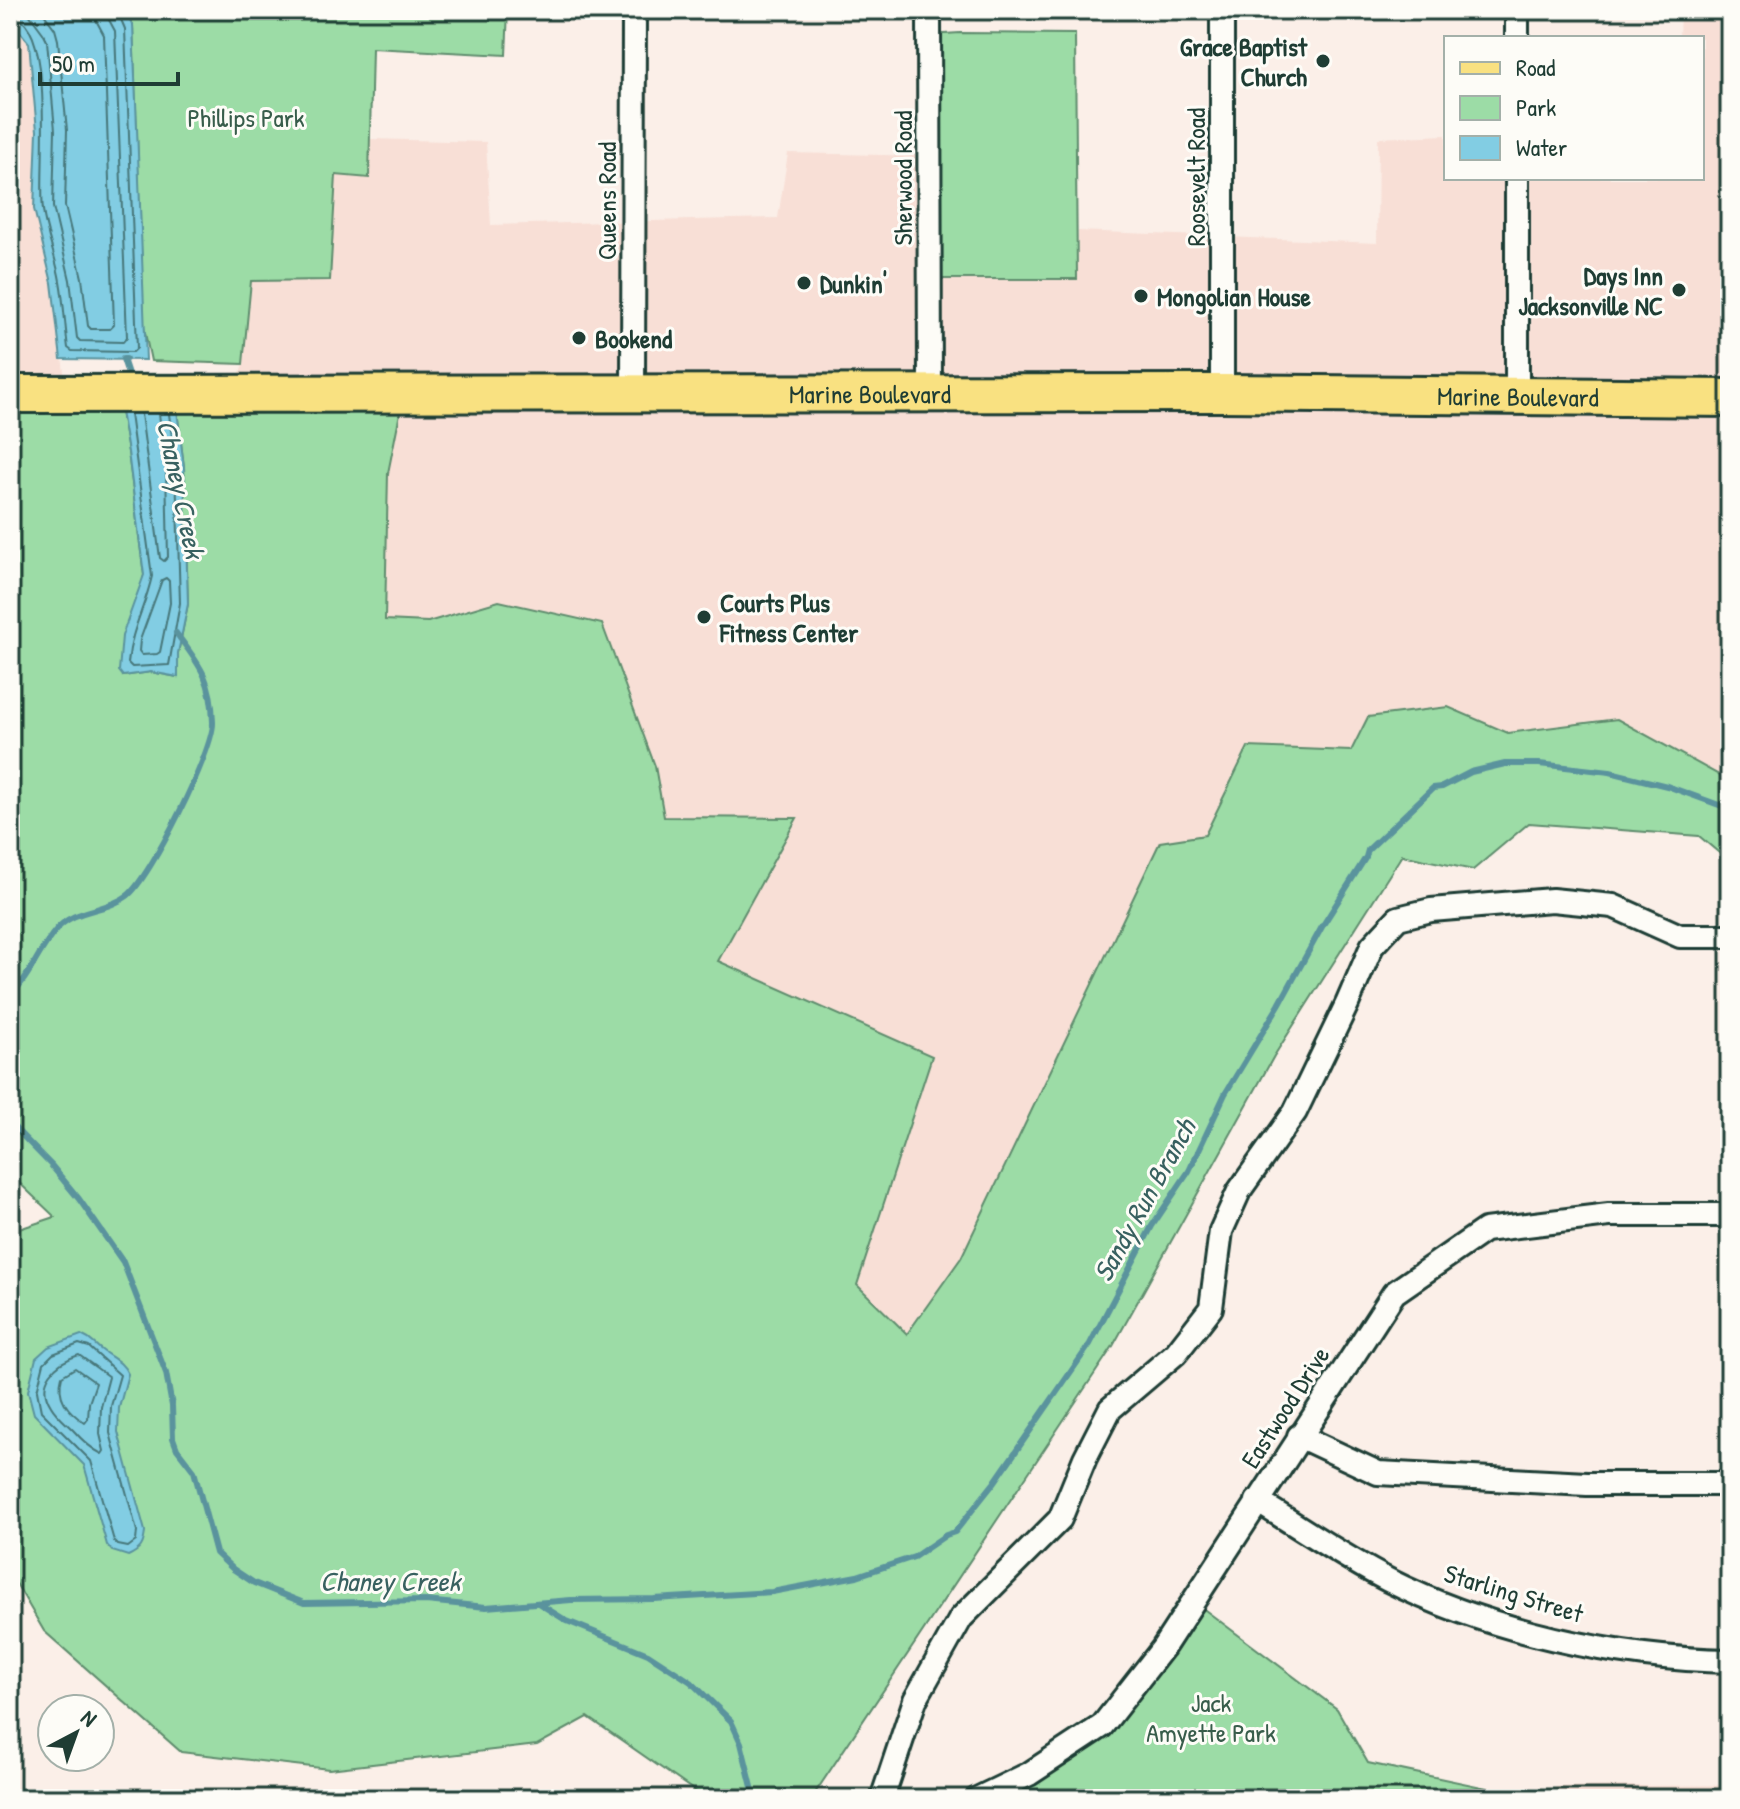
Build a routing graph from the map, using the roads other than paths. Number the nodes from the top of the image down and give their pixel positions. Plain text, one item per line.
1 (634, 10) edge
2 (929, 10) edge
3 (1222, 10) edge
4 (1517, 10) edge
5 (1517, 36) edge
6 (1517, 180) edge
7 (633, 393) junction
8 (1222, 393) junction
9 (10, 394) edge
10 (930, 394) junction
11 (1517, 396) junction
12 (1730, 398) edge
13 (1730, 936) edge
14 (1730, 1215) edge
15 (1299, 1436) junction
16 (1730, 1484) edge
17 (1257, 1501) junction
18 (1730, 1661) edge
19 (882, 1799) edge
20 (977, 1799) edge

1 - 7 street, Queens Road
2 - 10 street, Sherwood Road
3 - 8 street, Roosevelt Road
4 - 5 street
6 - 11 street
7 - 9 main road, Marine Boulevard
7 - 10 main road, Marine Boulevard
8 - 10 main road, Marine Boulevard
8 - 11 main road, Marine Boulevard
11 - 12 main road, Marine Boulevard
13 - 19 street
14 - 15 street, Eastwood Drive
15 - 16 street
15 - 17 street, Eastwood Drive
17 - 18 street, Starling Street
17 - 20 street, Eastwood Drive

